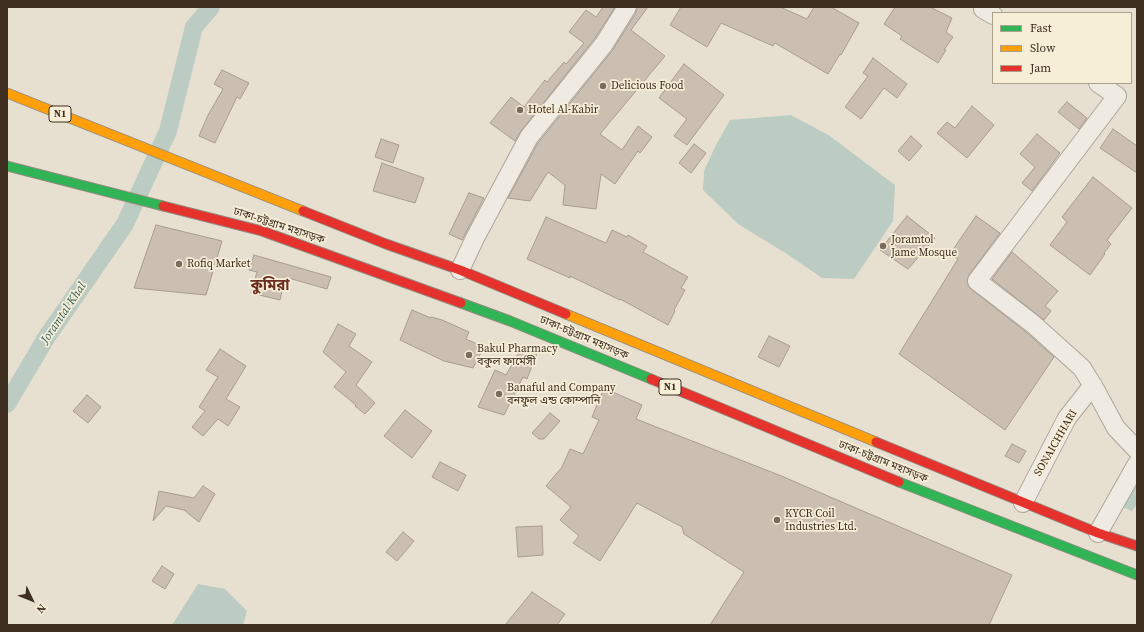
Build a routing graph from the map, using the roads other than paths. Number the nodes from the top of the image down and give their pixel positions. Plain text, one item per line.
1 (627, 7) edge
2 (983, 7) edge
3 (992, 14) edge
4 (1100, 84) edge
5 (7, 93) edge
6 (7, 166) edge
7 (460, 270) junction
8 (1093, 385) junction
9 (1137, 450) edge
10 (1137, 464) edge
11 (1023, 503) junction
12 (1098, 533) junction
13 (1137, 546) edge
14 (1137, 575) edge

1 - 7 street
2 - 3 street
4 - 8 street
5 - 7 highway, ঢাকা-চট্টগ্রাম মহাসড়ক / N1
6 - 14 highway, ঢাকা-চট্টগ্রাম মহাসড়ক / N1
7 - 11 highway, ঢাকা-চট্টগ্রাম মহাসড়ক / N1
8 - 9 street
8 - 11 street, SONAICHHARI
10 - 12 street
11 - 12 highway, ঢাকা-চট্টগ্রাম মহাসড়ক / N1
12 - 13 highway, ঢাকা-চট্টগ্রাম মহাসড়ক / N1

